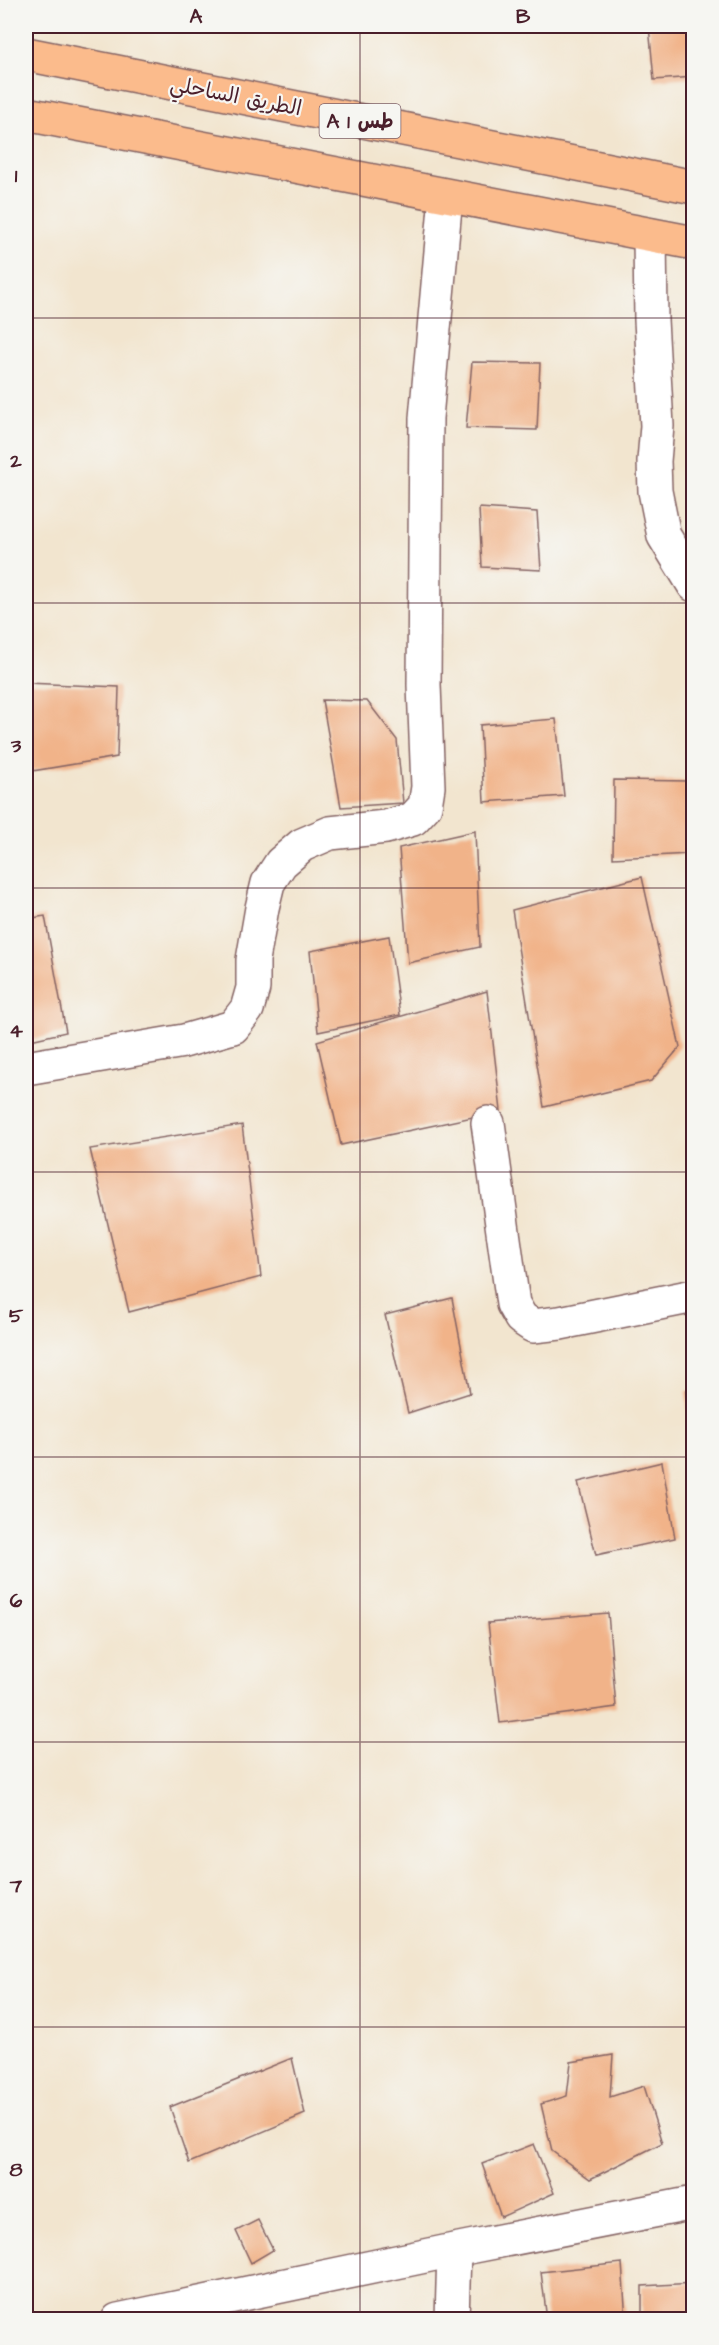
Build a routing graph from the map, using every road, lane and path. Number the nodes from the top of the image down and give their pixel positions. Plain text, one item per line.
1 (26, 54) edge
2 (26, 114) edge
3 (693, 187) edge
4 (446, 196) junction
5 (650, 235) junction
6 (693, 243) edge
7 (693, 585) edge
8 (26, 1068) edge
9 (488, 1124) dead end
10 (693, 1296) edge
11 (693, 2204) edge
12 (454, 2250) junction
13 (118, 2319) edge
14 (452, 2319) edge

1 - 3 highway, الطريق الساحلي / A 1 طس
2 - 4 highway
4 - 5 highway
4 - 8 street
5 - 6 highway
5 - 7 street
9 - 10 street
11 - 12 street
12 - 13 street
12 - 14 street

